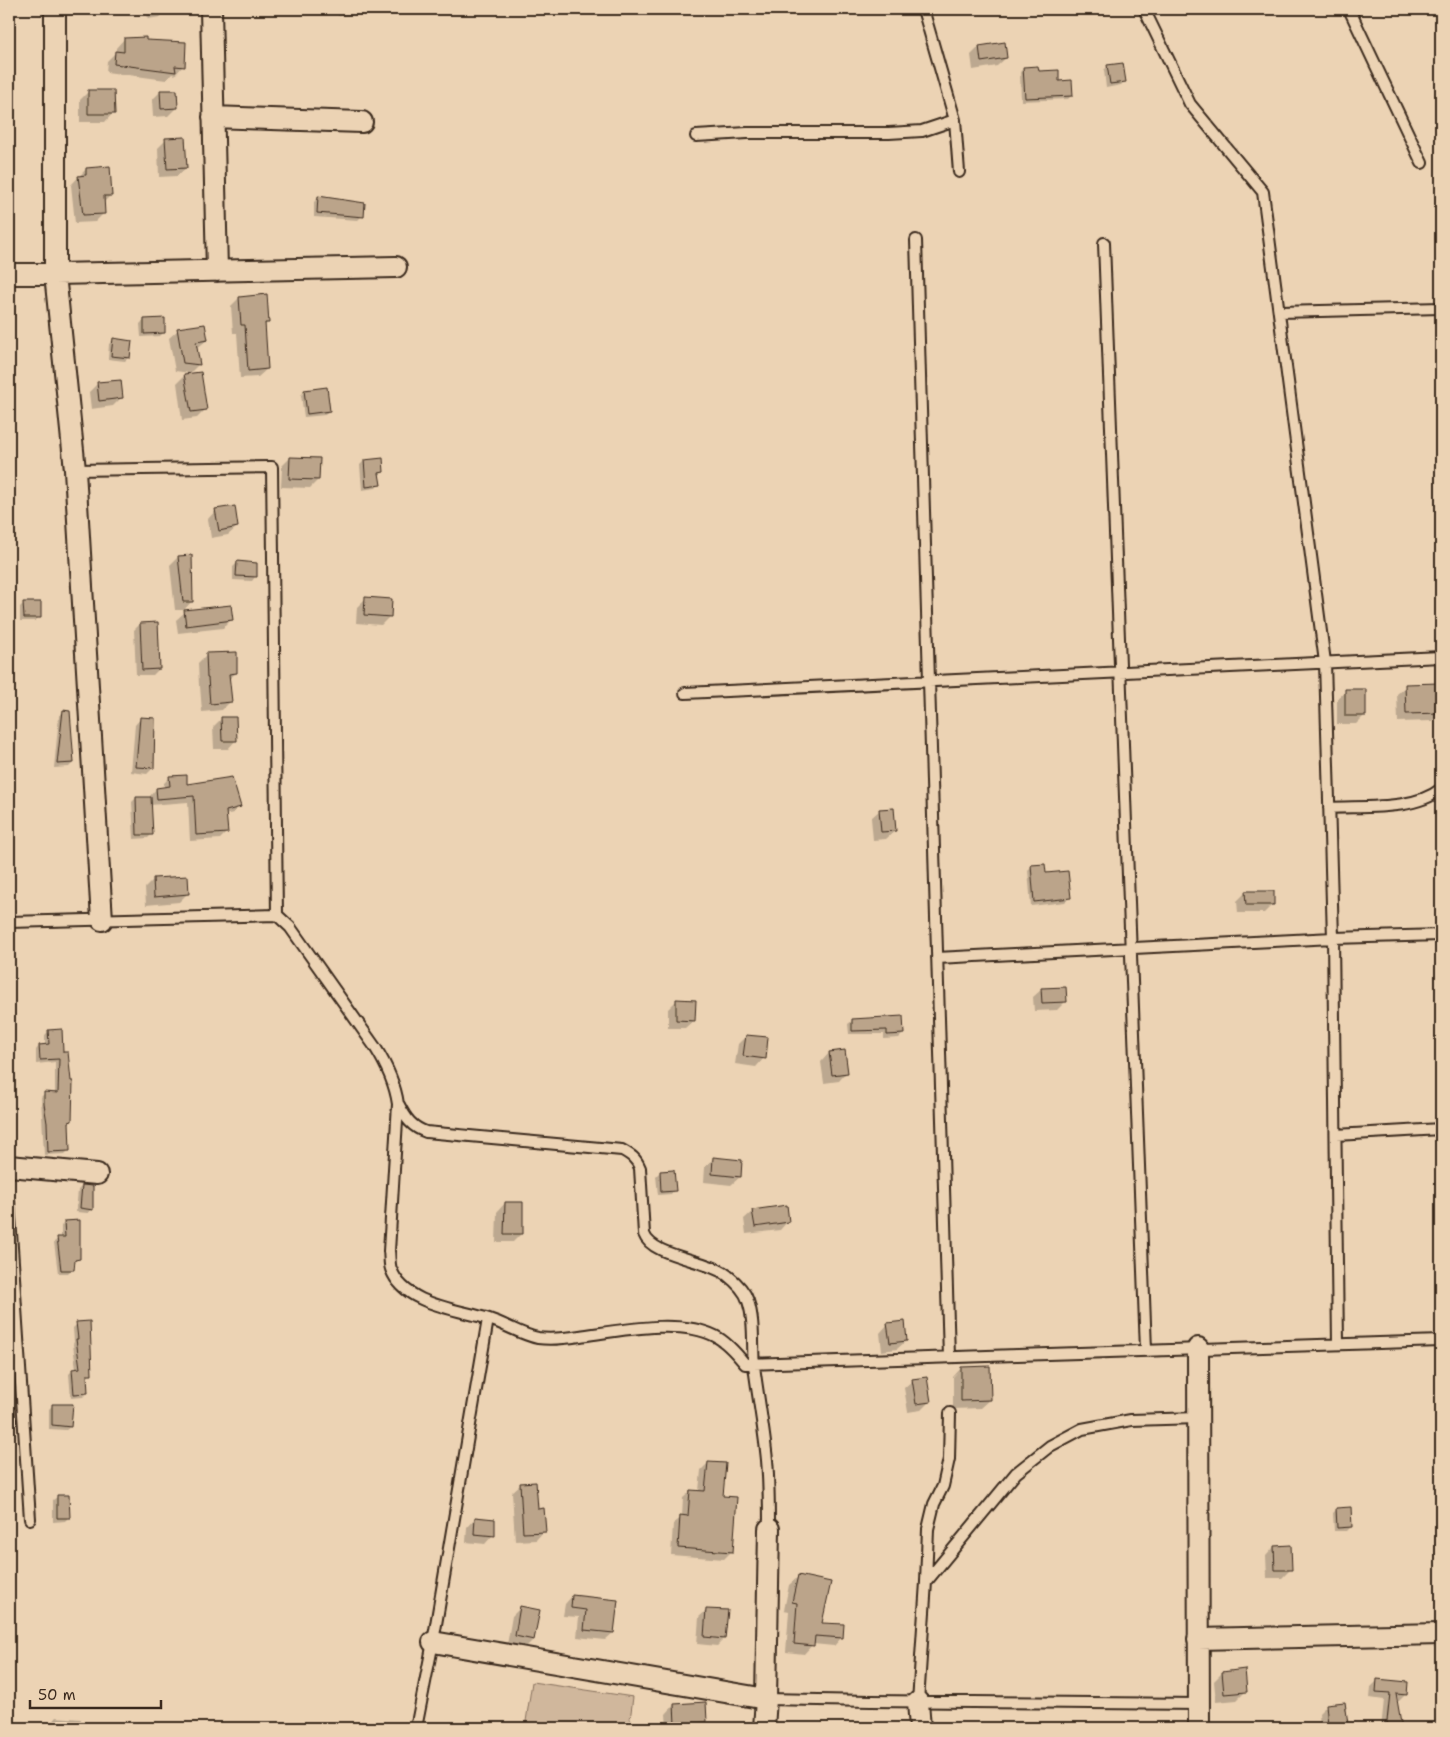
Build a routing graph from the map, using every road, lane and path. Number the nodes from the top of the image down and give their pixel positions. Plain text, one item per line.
1 (55, 9) edge
2 (210, 9) edge
3 (923, 9) edge
4 (1144, 9) edge
5 (1348, 9) edge
6 (213, 117) junction
7 (955, 120) junction
8 (362, 122) dead end
9 (696, 136) dead end
10 (1422, 163) dead end
11 (959, 172) dead end
12 (916, 240) dead end
13 (1104, 243) dead end
14 (396, 268) dead end
15 (217, 271) junction
16 (9, 274) edge
17 (55, 274) junction
18 (1441, 308) edge
19 (1280, 312) junction
20 (75, 470) junction
21 (1441, 657) edge
22 (1325, 662) junction
23 (1121, 672) junction
24 (928, 681) junction
25 (685, 693) dead end
26 (1441, 789) edge
27 (1329, 808) junction
28 (278, 915) junction
29 (102, 920) junction
30 (9, 922) edge
31 (1441, 936) edge
32 (1333, 938) junction
33 (1131, 948) junction
34 (937, 958) junction
35 (398, 1104) junction
36 (1441, 1129) edge
37 (1336, 1135) junction
38 (9, 1166) edge
39 (97, 1174) dead end
40 (9, 1202) edge
41 (488, 1319) junction
42 (1441, 1340) edge
43 (1338, 1344) junction
44 (1198, 1345) junction
45 (1146, 1350) junction
46 (949, 1357) junction
47 (754, 1364) junction
48 (950, 1413) dead end
49 (1198, 1418) junction
50 (30, 1519) dead end
51 (769, 1529) joint
52 (926, 1582) junction
53 (1441, 1634) edge
54 (1198, 1639) junction
55 (434, 1642) junction
56 (766, 1699) junction
57 (918, 1702) junction
58 (1200, 1704) junction
59 (416, 1728) edge
60 (764, 1728) edge
61 (920, 1728) edge
62 (1199, 1728) edge

1 - 17 street
2 - 6 street
3 - 7 lane
4 - 19 lane
5 - 10 lane
6 - 8 street
6 - 15 street
7 - 9 lane
7 - 11 lane
12 - 24 lane
13 - 23 lane
14 - 15 street
15 - 17 street
16 - 17 street
17 - 20 street
18 - 19 lane
19 - 22 lane
20 - 28 lane
20 - 29 street
21 - 22 lane
22 - 23 lane
22 - 27 lane
23 - 24 lane
23 - 33 lane
24 - 25 lane
24 - 34 lane
26 - 27 lane
27 - 32 lane
28 - 29 lane
28 - 35 lane
29 - 30 lane
31 - 32 lane
32 - 33 lane
32 - 37 lane
33 - 34 lane
33 - 45 lane
34 - 46 lane
35 - 41 lane
35 - 47 lane
36 - 37 lane
37 - 43 lane
38 - 39 street
40 - 50 lane
41 - 47 lane
41 - 55 lane
42 - 43 lane
43 - 44 lane
44 - 45 lane
44 - 49 street
45 - 46 lane
46 - 47 lane
47 - 51 lane
48 - 52 lane
49 - 52 lane
49 - 54 street
51 - 56 street
52 - 57 lane
53 - 54 street
54 - 58 street
55 - 56 street
55 - 59 lane
56 - 57 lane
56 - 60 street
57 - 58 lane
57 - 61 street
58 - 62 street

